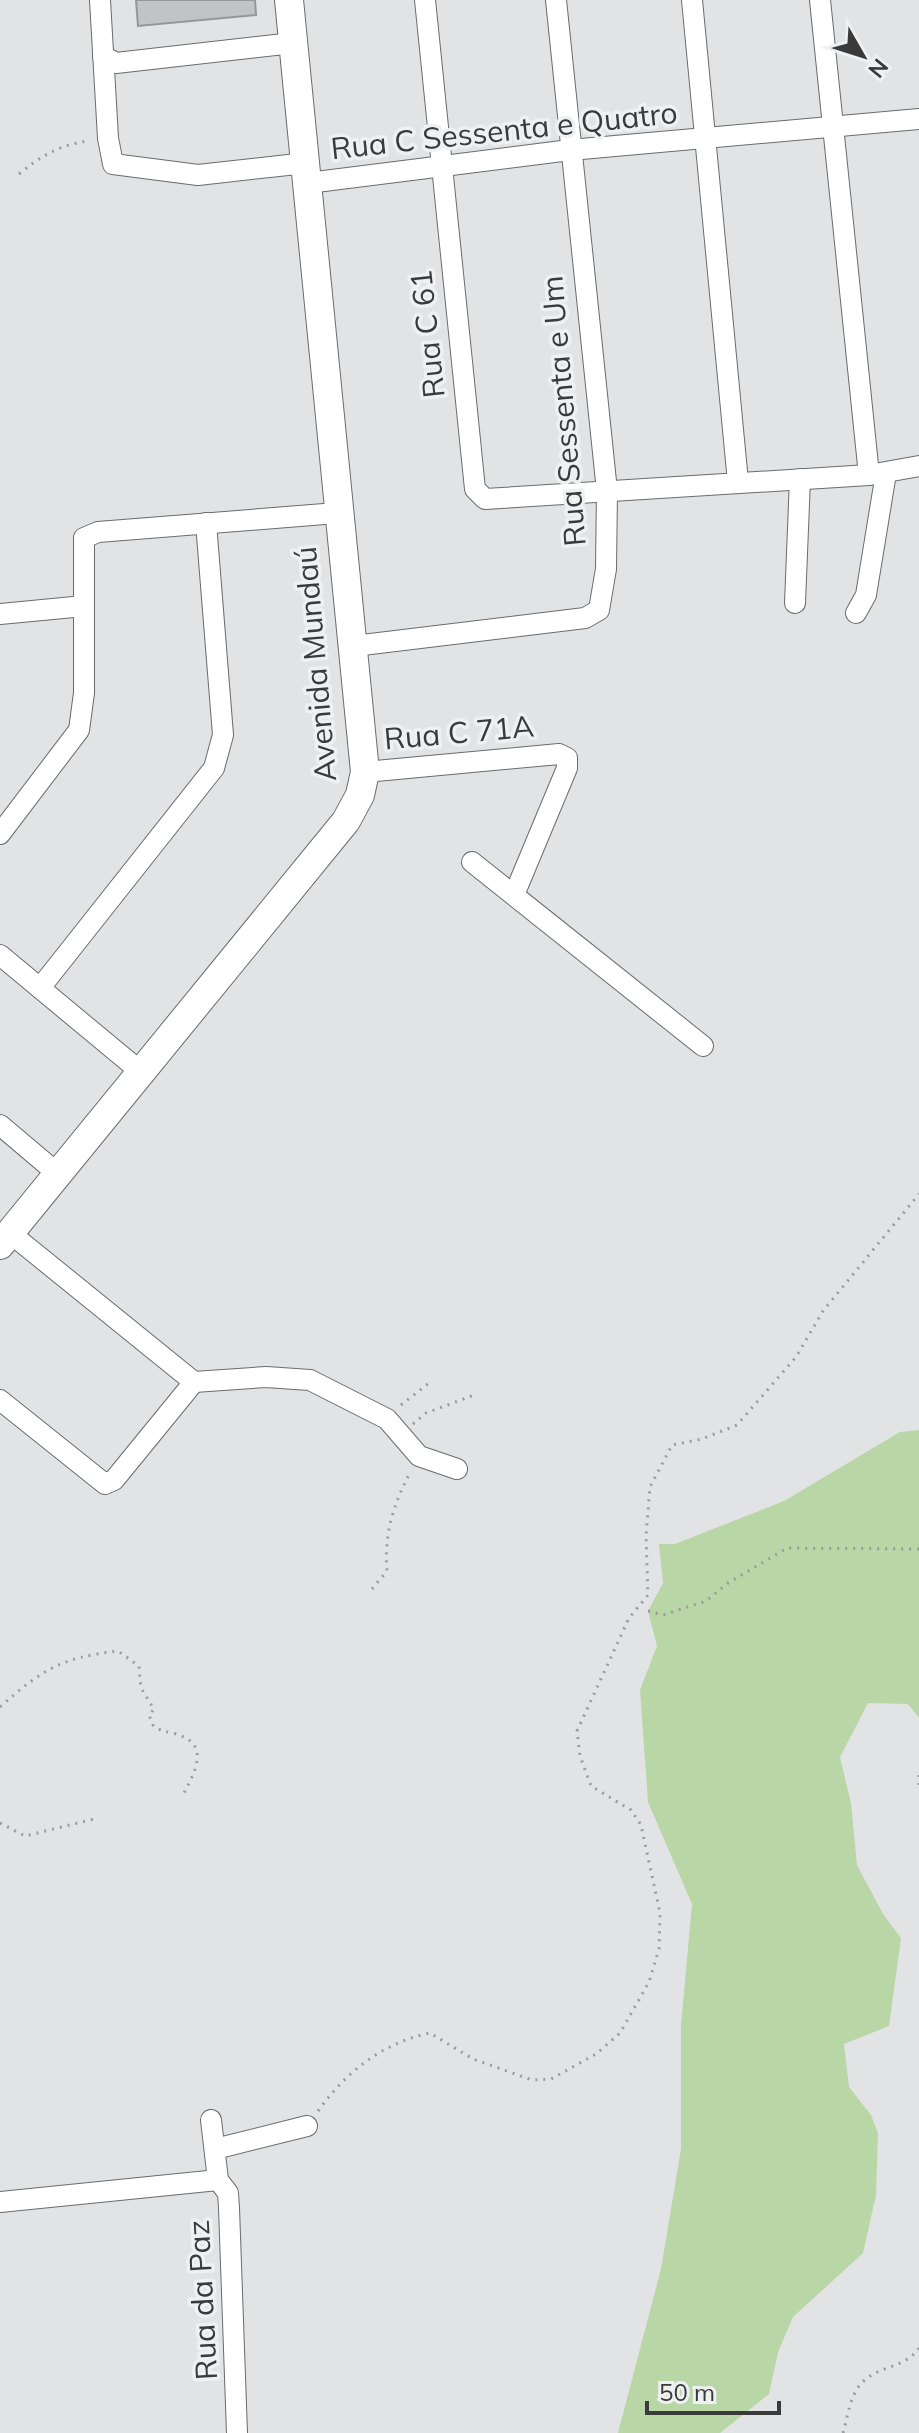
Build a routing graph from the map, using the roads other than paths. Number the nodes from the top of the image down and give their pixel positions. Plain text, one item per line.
1 (100, 0) edge
2 (289, 0) edge
3 (425, 0) edge
4 (556, 0) edge
5 (692, 0) edge
6 (820, 0) edge
7 (293, 43) junction
8 (103, 56) junction
9 (919, 119) edge
10 (835, 128) junction
11 (707, 140) junction
12 (570, 150) junction
13 (440, 165) junction
14 (307, 173) junction
15 (919, 466) edge
16 (877, 474) junction
17 (800, 479) junction
18 (738, 482) junction
19 (607, 491) junction
20 (337, 513) junction
21 (206, 523) junction
22 (795, 603) dead end
23 (84, 606) junction
24 (856, 613) dead end
25 (0, 614) edge
26 (354, 646) junction
27 (365, 772) junction
28 (0, 834) edge
29 (472, 862) dead end
30 (514, 895) junction
31 (0, 955) edge
32 (40, 988) junction
33 (703, 1046) dead end
34 (141, 1072) junction
35 (0, 1125) edge
36 (58, 1174) junction
37 (5, 1239) edge
38 (194, 1382) junction
39 (0, 1400) edge
40 (457, 1469) dead end
41 (211, 2120) dead end
42 (307, 2126) road end
43 (215, 2149) junction
44 (218, 2180) junction
45 (0, 2202) edge
46 (237, 2433) edge

1 - 8 street
2 - 7 street, Avenida Mundaú
3 - 13 street, Rua C 61
4 - 12 street, Rua Sessenta e Um
5 - 11 street, Rua C Sessenta e Quatro
6 - 10 street
7 - 8 street
7 - 14 street, Avenida Mundaú
8 - 14 street, Rua C Sessenta e Quatro
9 - 10 street, Rua C Sessenta e Quatro
10 - 11 street, Rua C Sessenta e Quatro
10 - 16 street
11 - 12 street, Rua C Sessenta e Quatro
11 - 18 street
12 - 13 street, Rua C Sessenta e Quatro
12 - 19 street, Rua Sessenta e Um
13 - 14 street, Rua C Sessenta e Quatro
13 - 19 street, Rua C 61
14 - 20 street, Avenida Mundaú
15 - 16 street
16 - 17 street
16 - 24 street
17 - 18 street
17 - 22 street
18 - 19 street
19 - 26 street, Rua Sessenta e Um
20 - 21 street
20 - 26 street, Avenida Mundaú
21 - 23 street
21 - 32 street
23 - 25 street
23 - 28 street
26 - 27 street, Avenida Mundaú
27 - 30 street, Rua C 71A
27 - 34 street, Avenida Mundaú
29 - 30 street
30 - 33 street
31 - 32 street
32 - 34 street
34 - 36 street, Avenida Mundaú
35 - 36 street
36 - 37 street, Avenida Mundaú
37 - 38 street
38 - 39 street
38 - 40 street
41 - 43 street, Rua da Paz
42 - 43 street
43 - 44 street, Rua da Paz
44 - 45 street
44 - 46 street, Rua da Paz

